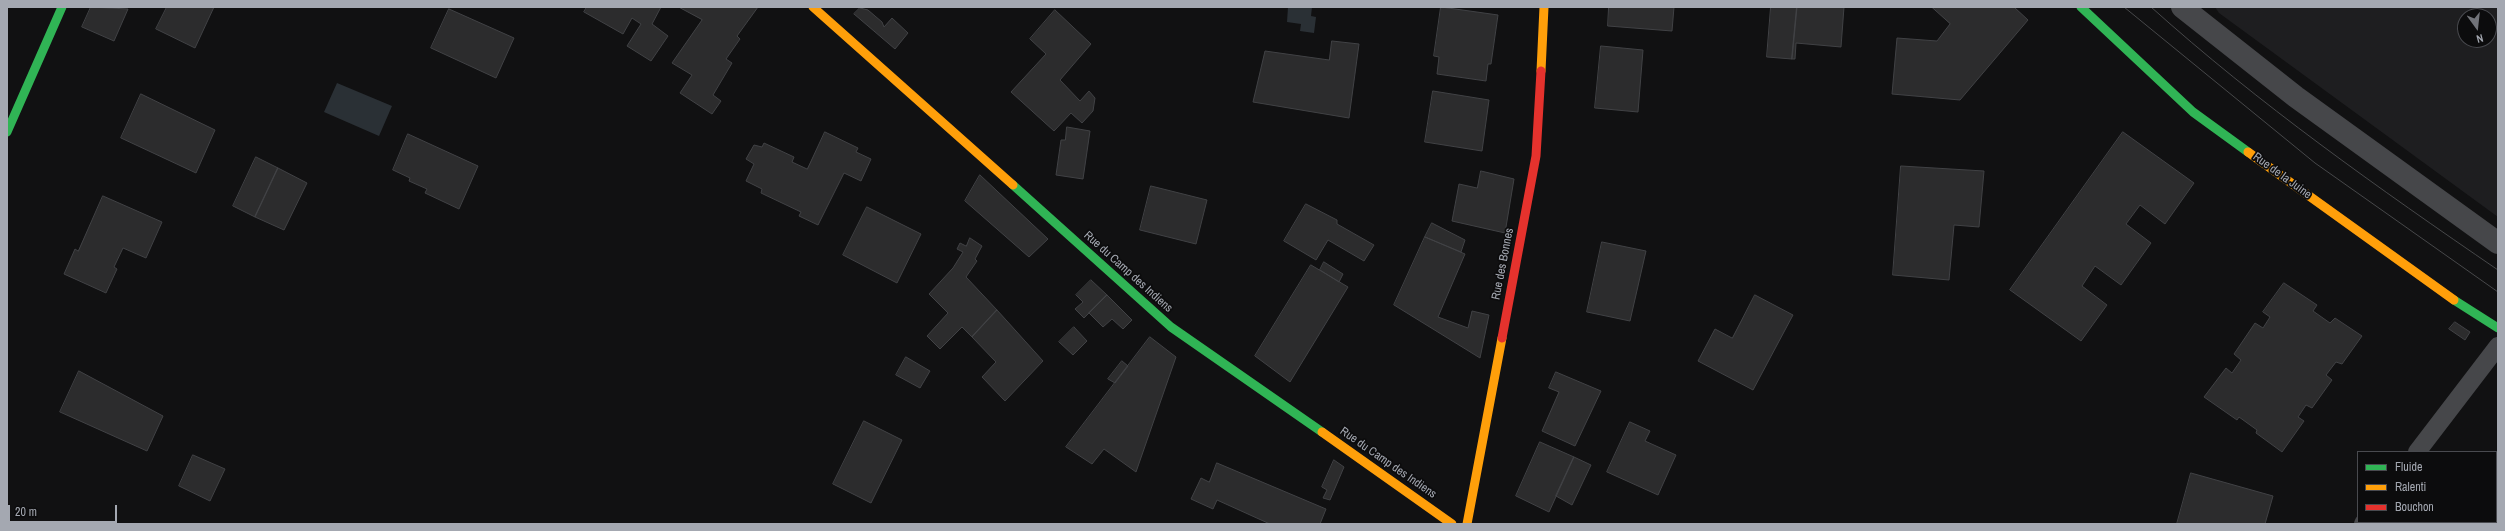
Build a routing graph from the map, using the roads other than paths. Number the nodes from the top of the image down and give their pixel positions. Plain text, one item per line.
1 (62, 7) edge
2 (813, 7) edge
3 (1544, 7) edge
4 (2081, 7) edge
5 (2182, 7) edge
6 (7, 132) edge
7 (2498, 243) edge
8 (2498, 328) edge
9 (2498, 346) edge
10 (2419, 451) edge
11 (1452, 524) edge
12 (1467, 524) edge

1 - 6 street
2 - 11 street, Rue du Camp des Indiens
3 - 12 street, Rue des Bonnes
4 - 8 street, Rue de la Juine
5 - 7 street
9 - 10 lane

